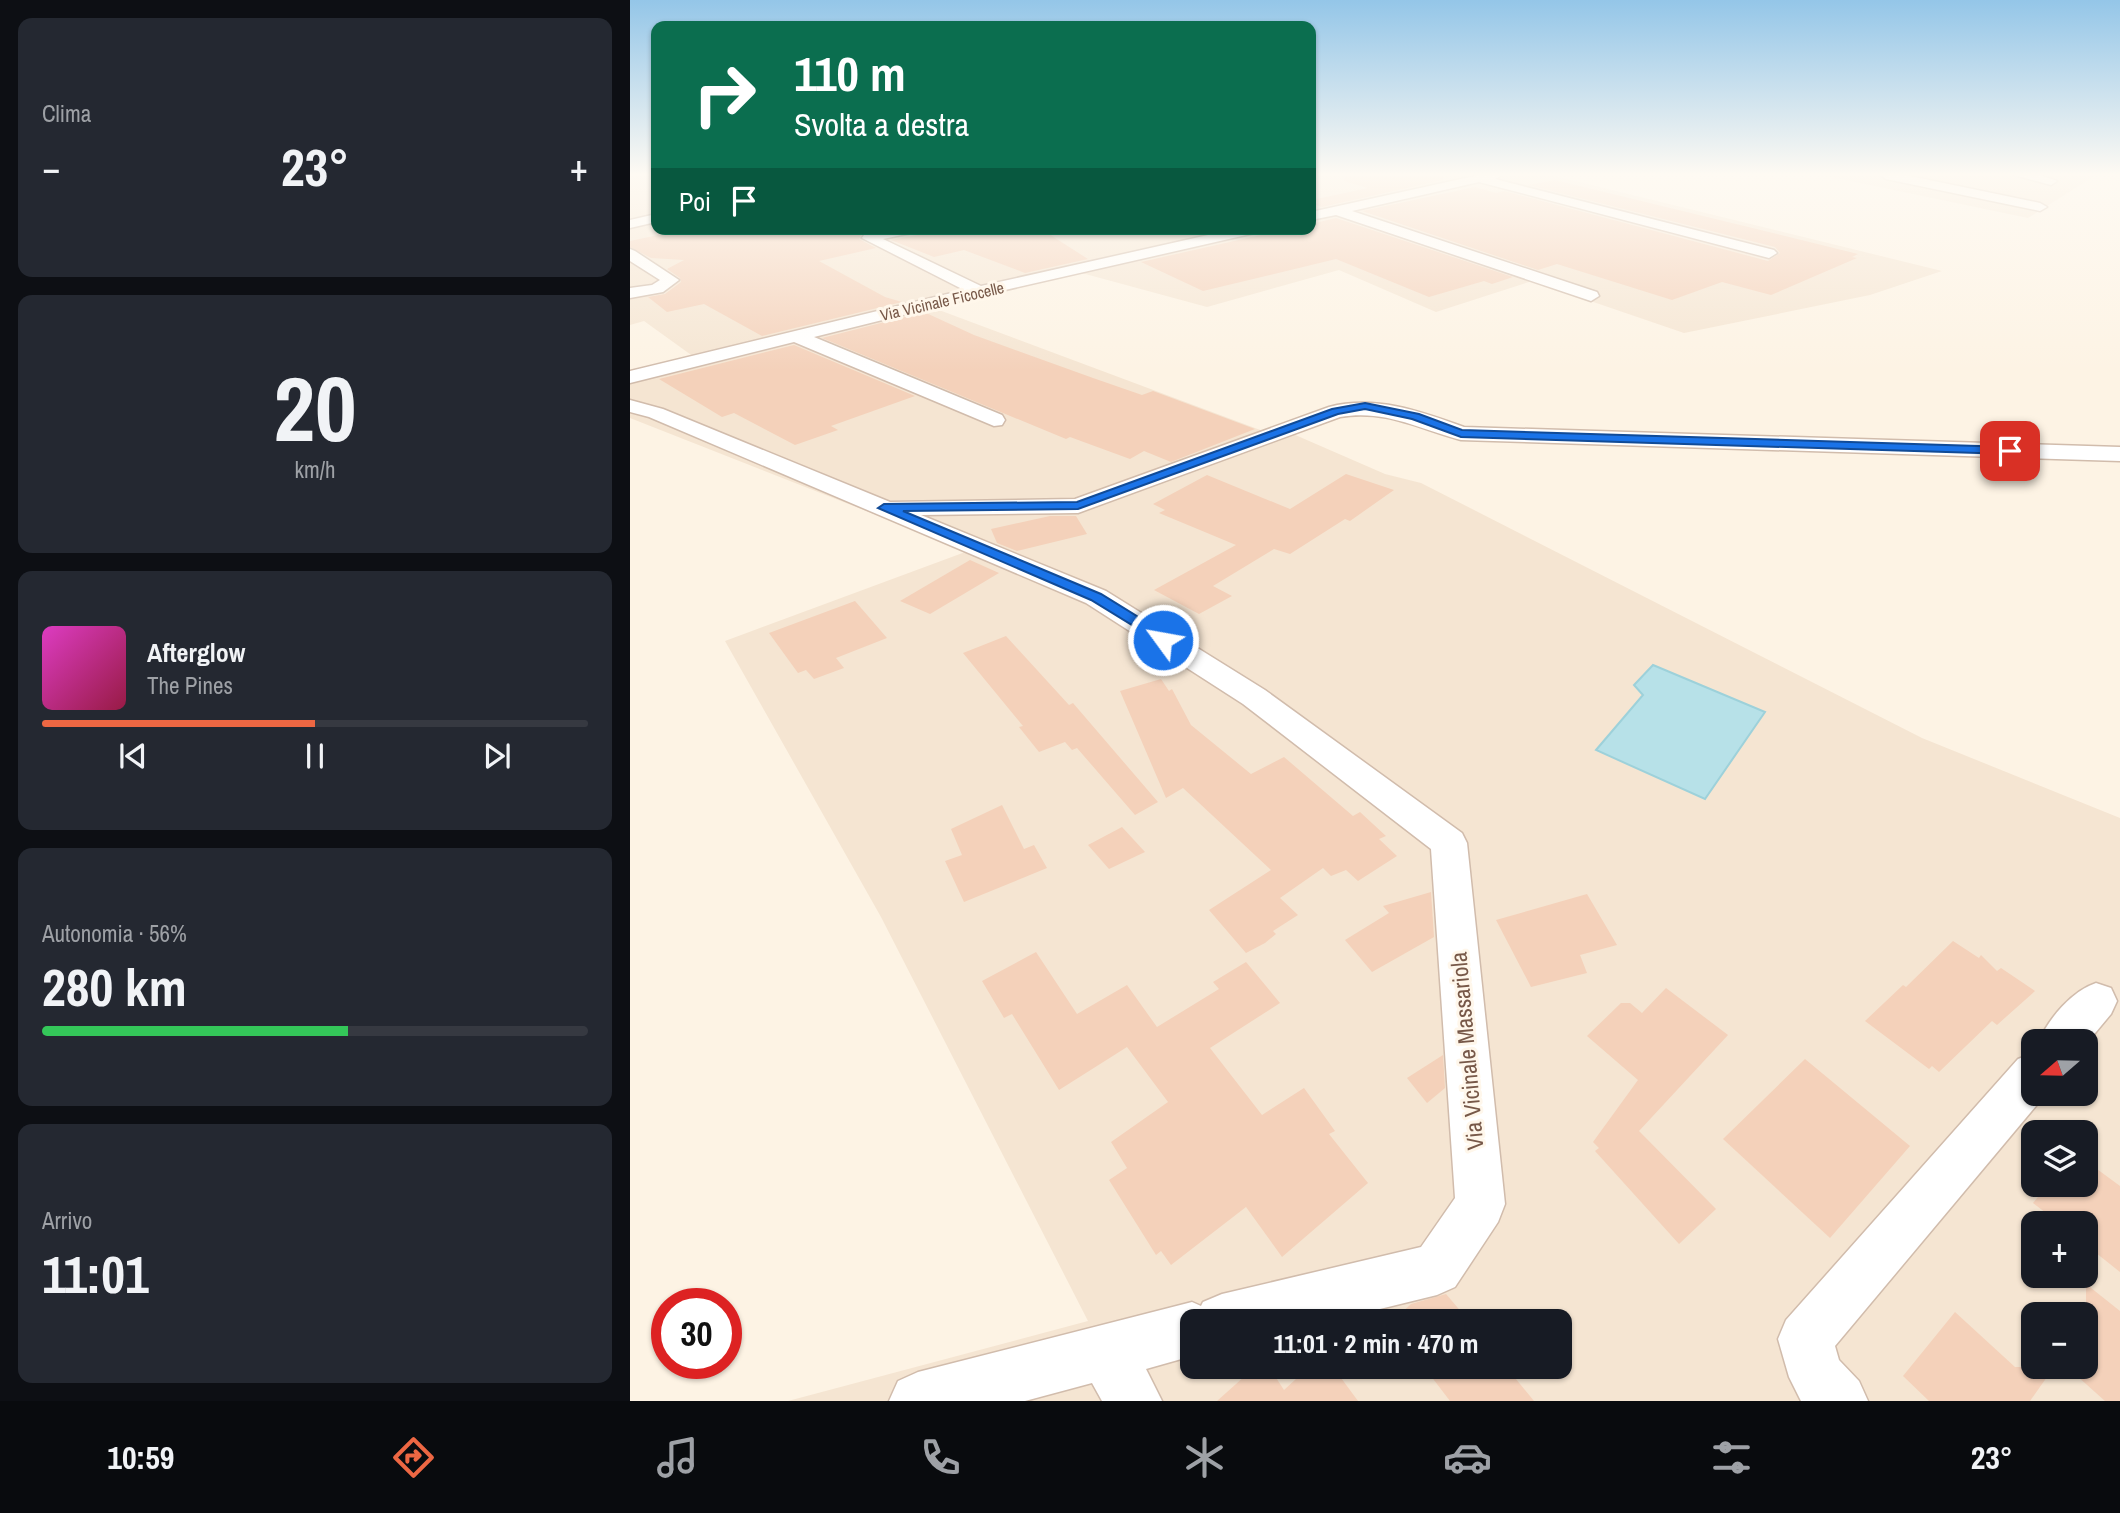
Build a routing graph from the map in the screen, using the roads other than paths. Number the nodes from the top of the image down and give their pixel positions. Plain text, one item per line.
1 (874, 240) edge
2 (1204, 240) edge
3 (1426, 240) edge
4 (1720, 240) edge
5 (1769, 253) dead end
6 (630, 254) edge
7 (979, 291) junction
8 (630, 293) edge
9 (1591, 296) dead end
10 (796, 336) junction
11 (630, 377) edge
12 (630, 405) edge
13 (994, 420) dead end
14 (2120, 454) edge
15 (884, 508) junction
16 (2096, 1001) dead end
17 (2072, 1029) edge
18 (2021, 1089) edge
19 (1272, 1309) edge
20 (1180, 1332) edge
21 (1104, 1350) junction
22 (918, 1401) edge
23 (1133, 1401) edge
24 (1839, 1401) edge

1 - 7 street
2 - 7 street, Via Vicinale Ficocelle
3 - 9 street
4 - 5 street
6 - 8 street
7 - 10 street, Via Vicinale Ficocelle
10 - 11 street, Via Vicinale Ficocelle
10 - 13 street
12 - 15 street, Via Vicinale Massariola
14 - 15 street
15 - 19 street, Via Vicinale Massariola
16 - 17 street
18 - 24 street
20 - 21 street
21 - 22 street
21 - 23 street

